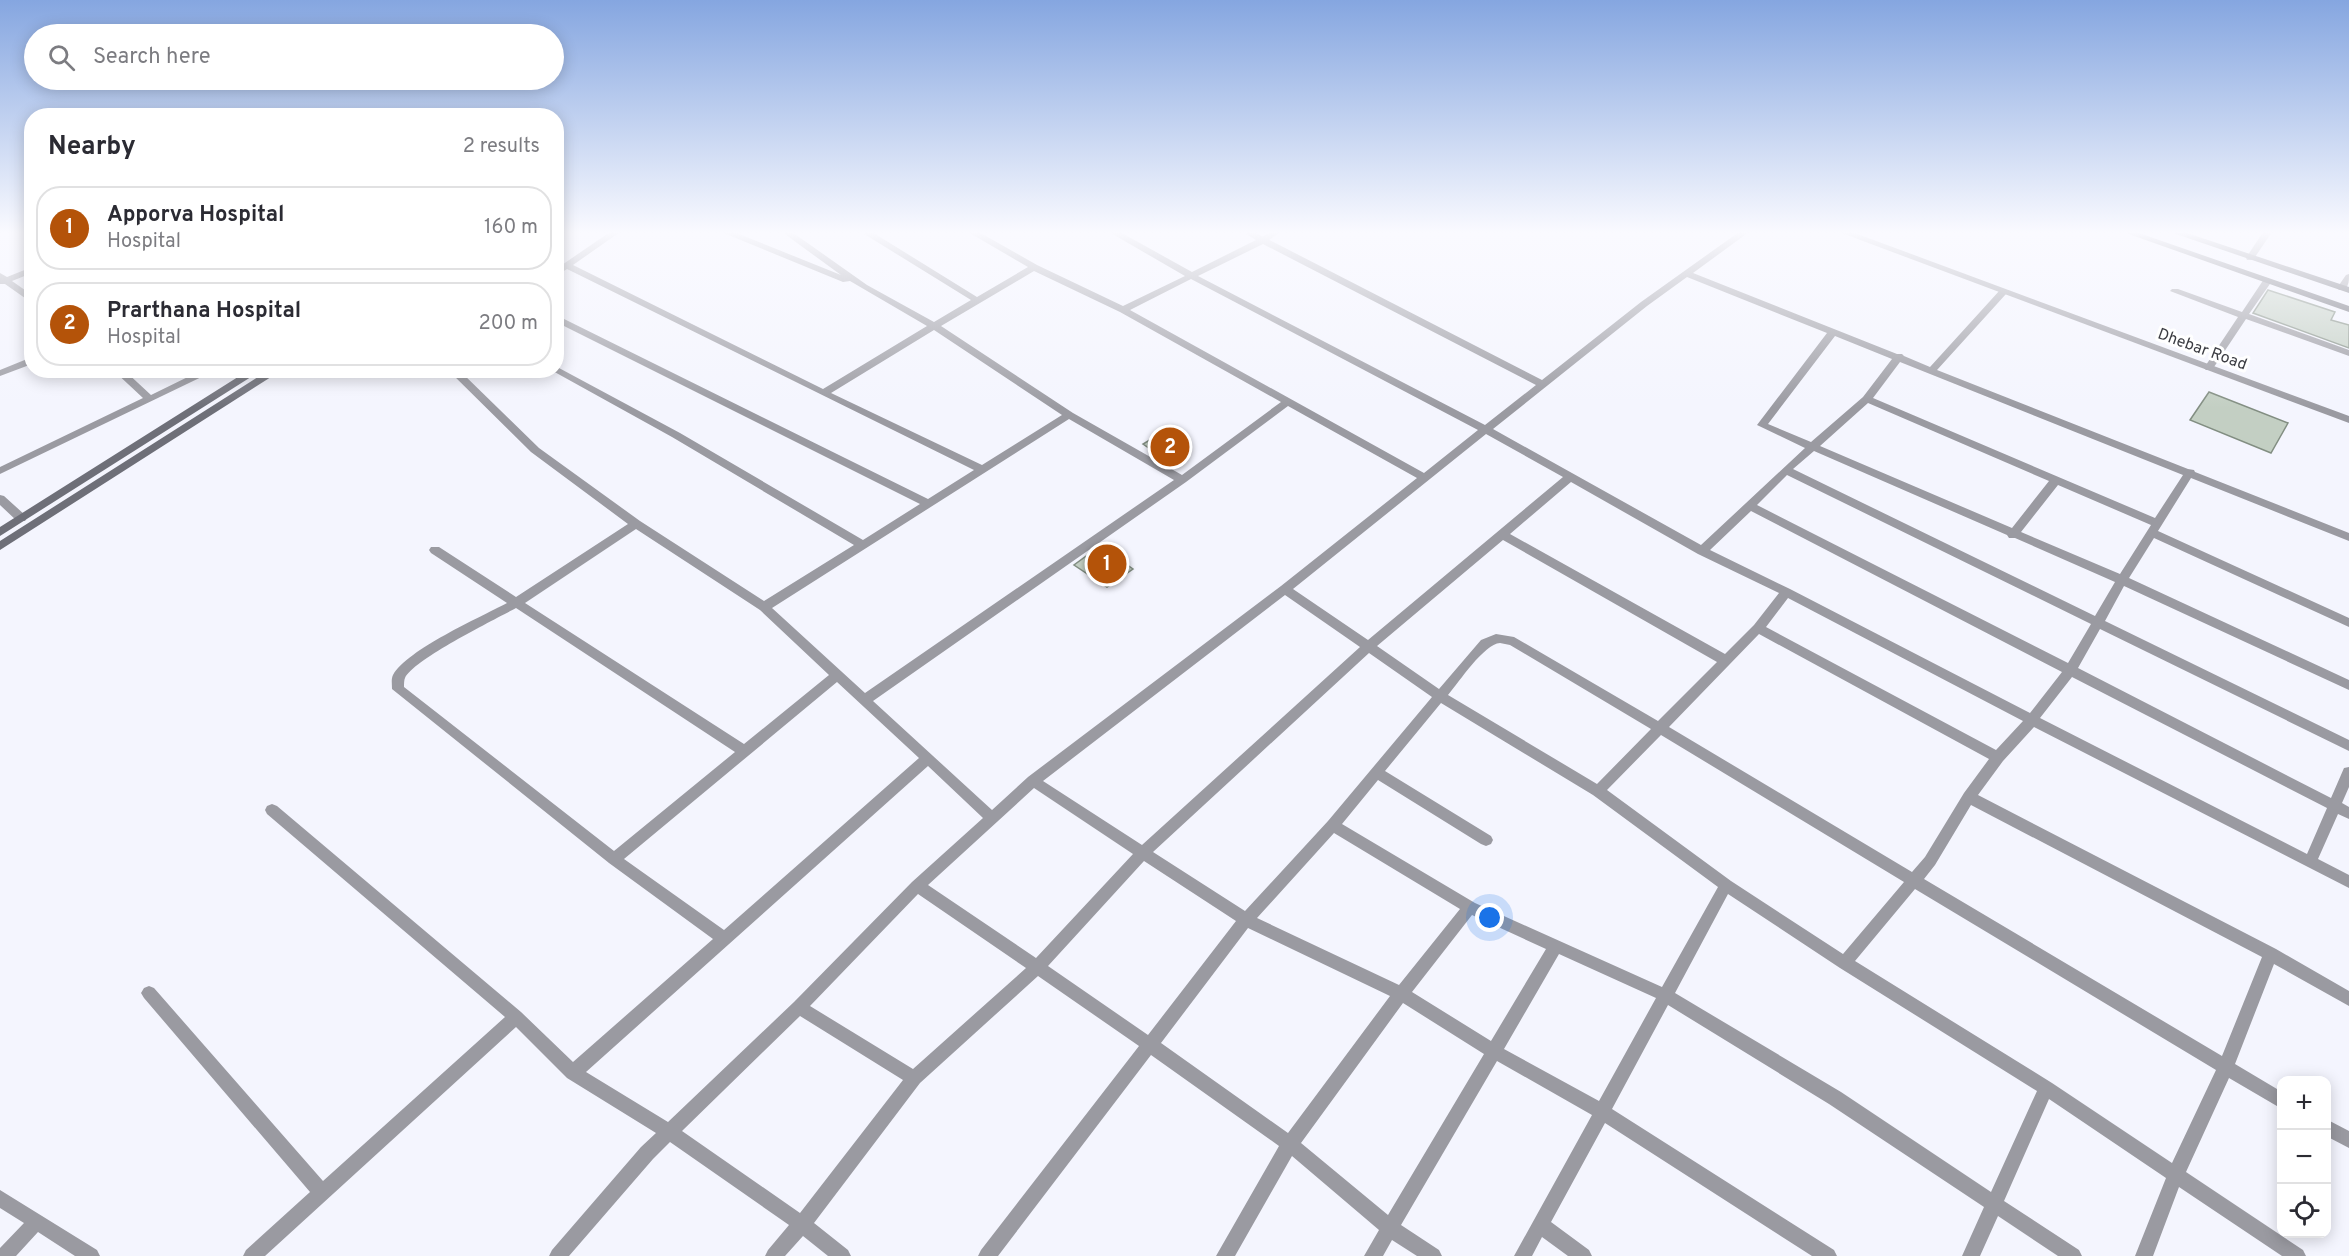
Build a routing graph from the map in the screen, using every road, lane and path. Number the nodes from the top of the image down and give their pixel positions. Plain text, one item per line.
1 (617, 291) edge
2 (870, 291) edge
3 (962, 291) edge
4 (994, 291) edge
5 (1083, 291) edge
6 (1161, 291) edge
7 (1217, 291) edge
8 (1361, 291) edge
9 (1663, 291) edge
10 (1730, 291) edge
11 (1999, 291) edge
12 (2175, 291) dead end
13 (2261, 291) edge
14 (2295, 291) edge
15 (2003, 292) junction
16 (978, 300) junction
17 (2349, 309) edge
18 (1123, 310) junction
19 (2244, 316) junction
20 (564, 322) edge
21 (934, 326) junction
22 (1834, 331) junction
23 (2349, 353) edge
24 (1899, 356) junction
25 (24, 363) edge
26 (2209, 368) junction
27 (1931, 371) junction
28 (0, 373) edge
29 (564, 374) edge
30 (127, 378) edge
31 (194, 378) edge
32 (244, 378) edge
33 (264, 378) edge
34 (461, 378) edge
35 (1544, 385) junction
36 (823, 393) junction
37 (150, 399) junction
38 (1867, 399) junction
39 (1287, 402) junction
40 (1069, 415) junction
41 (2349, 420) edge
42 (1487, 429) junction
43 (1813, 445) junction
44 (983, 470) junction
45 (1786, 470) junction
46 (0, 471) edge
47 (2190, 472) junction
48 (1570, 477) junction
49 (1425, 478) junction
50 (1182, 480) junction
51 (2056, 480) junction
52 (0, 499) edge
53 (929, 504) junction
54 (1750, 506) junction
55 (21, 519) junction
56 (636, 524) junction
57 (2156, 528) junction
58 (0, 532) edge
59 (1503, 535) junction
60 (2013, 535) junction
61 (2349, 537) edge
62 (863, 545) junction
63 (0, 546) edge
64 (435, 550) dead end
65 (1702, 551) junction
66 (2122, 580) junction
67 (1286, 589) junction
68 (1786, 592) junction
69 (518, 602) junction
70 (764, 608) junction
71 (2100, 622) junction
72 (2349, 623) edge
73 (1758, 628) junction
74 (1369, 646) junction
75 (1726, 661) junction
76 (2070, 671) junction
77 (837, 675) junction
78 (2349, 685) edge
79 (1439, 696) junction
80 (865, 700) junction
81 (2032, 720) junction
82 (1658, 729) junction
83 (2349, 746) edge
84 (744, 751) junction
85 (1998, 757) junction
86 (927, 759) junction
87 (2349, 772) edge
88 (1377, 773) junction
89 (1034, 781) junction
90 (1598, 791) junction
91 (1969, 797) junction
92 (2334, 806) junction
93 (272, 810) dead end
94 (2349, 813) edge
95 (993, 819) junction
96 (1333, 825) junction
97 (1486, 840) dead end
98 (1144, 852) junction
99 (614, 859) junction
100 (2310, 862) junction
101 (1913, 880) junction
102 (2349, 882) edge
103 (1726, 885) junction
104 (917, 886) junction
105 (1470, 907) junction
106 (1246, 920) junction
107 (723, 938) junction
108 (1556, 946) junction
109 (2271, 954) junction
110 (1845, 963) junction
111 (1038, 967) junction
112 (149, 993) dead end
113 (1401, 994) junction
114 (1666, 996) junction
115 (2349, 999) edge
116 (800, 1007) junction
117 (516, 1017) junction
118 (1150, 1047) junction
119 (1495, 1052) junction
120 (2225, 1068) junction
121 (573, 1073) junction
122 (914, 1078) junction
123 (2046, 1088) junction
124 (2277, 1098) edge
125 (1600, 1111) junction
126 (2331, 1130) edge
127 (669, 1132) junction
128 (2349, 1140) edge
129 (1290, 1144) junction
130 (2175, 1176) junction
131 (321, 1192) junction
132 (0, 1198) edge
133 (1996, 1204) junction
134 (37, 1221) junction
135 (802, 1224) junction
136 (1540, 1226) junction
137 (1391, 1229) junction
138 (4, 1256) edge
139 (91, 1256) edge
140 (252, 1256) edge
141 (558, 1256) edge
142 (774, 1256) edge
143 (842, 1256) edge
144 (987, 1256) edge
145 (1225, 1256) edge
146 (1373, 1256) edge
147 (1432, 1256) edge
148 (1524, 1256) edge
149 (1583, 1256) edge
150 (1828, 1256) edge
151 (1971, 1256) edge
152 (2073, 1256) edge
153 (2144, 1256) edge
154 (2297, 1256) edge

1 - 36 street
2 - 21 street
3 - 16 street
4 - 16 street
5 - 18 street
6 - 18 street
7 - 42 street
8 - 35 street
9 - 35 street
10 - 22 street
11 - 15 street, Dhebar Road
12 - 19 street
13 - 19 street
14 - 17 main road
15 - 26 street, Dhebar Road
15 - 27 street
16 - 21 street
18 - 39 street
19 - 23 street
19 - 26 street
20 - 53 street
21 - 36 street
21 - 40 street
22 - 24 street
22 - 43 street
24 - 27 street
24 - 38 street
25 - 28 street
26 - 41 street, Dhebar Road
27 - 47 street
29 - 62 street
30 - 37 street
31 - 37 street
32 - 55 main road
33 - 63 main road
34 - 56 street
35 - 42 street
36 - 44 street
37 - 46 street
38 - 43 street
38 - 51 street
39 - 49 street
39 - 50 street
40 - 44 street
40 - 50 street
42 - 48 street
42 - 49 street
43 - 45 street
43 - 60 street
44 - 53 street
45 - 54 street
45 - 71 street
47 - 57 street
47 - 61 street
48 - 59 street
48 - 65 street
49 - 67 street
50 - 80 street
51 - 57 street
51 - 60 street
52 - 55 street
53 - 62 street
54 - 65 street
54 - 76 street
55 - 58 main road
56 - 69 street
56 - 70 street
57 - 66 street
57 - 72 street
59 - 74 street
59 - 75 street
60 - 66 street
62 - 70 street
64 - 69 street
65 - 68 street
66 - 71 street
66 - 78 street
67 - 74 street
67 - 89 street
68 - 73 street
68 - 81 street
69 - 84 street
69 - 99 street
70 - 77 street
71 - 76 street
71 - 83 street
73 - 75 street
73 - 85 street
74 - 79 street
74 - 98 street
75 - 82 street
76 - 81 street
76 - 92 street
77 - 80 street
77 - 84 street
79 - 82 street
79 - 88 street
79 - 90 street
80 - 86 street
81 - 85 street
81 - 100 street
82 - 90 street
82 - 101 street
84 - 99 street
85 - 91 street
86 - 95 street
86 - 107 street
87 - 92 street
88 - 96 street
88 - 97 street
89 - 95 street
89 - 98 street
90 - 103 street
91 - 101 street
91 - 109 street
92 - 94 street
92 - 100 street
93 - 117 street
95 - 104 street
96 - 105 street
96 - 106 street
98 - 106 street
98 - 111 street
99 - 107 street
100 - 102 street
101 - 110 street
101 - 120 street
103 - 110 street
103 - 114 street
104 - 111 street
104 - 116 street
105 - 108 street
105 - 113 street
106 - 113 street
106 - 118 street
107 - 121 street
108 - 114 street
108 - 119 street
109 - 115 street
109 - 120 street
110 - 123 street
111 - 118 street
111 - 122 street
112 - 131 street
113 - 119 street
113 - 129 street
114 - 125 street
114 - 133 street
116 - 122 street
116 - 127 street
117 - 121 street
117 - 131 street
118 - 129 street
118 - 144 street
119 - 125 street
119 - 137 street
120 - 124 street
120 - 130 street
121 - 127 street
122 - 135 street
123 - 130 street
123 - 133 street
125 - 136 street
125 - 150 street
126 - 128 street
127 - 135 street
127 - 141 street
129 - 137 street
129 - 145 street
130 - 153 street
130 - 154 street
131 - 140 street
132 - 134 street
133 - 151 street
133 - 152 street
134 - 138 street
134 - 139 street
135 - 142 street
135 - 143 street
136 - 148 street
136 - 149 street
137 - 146 street
137 - 147 street

